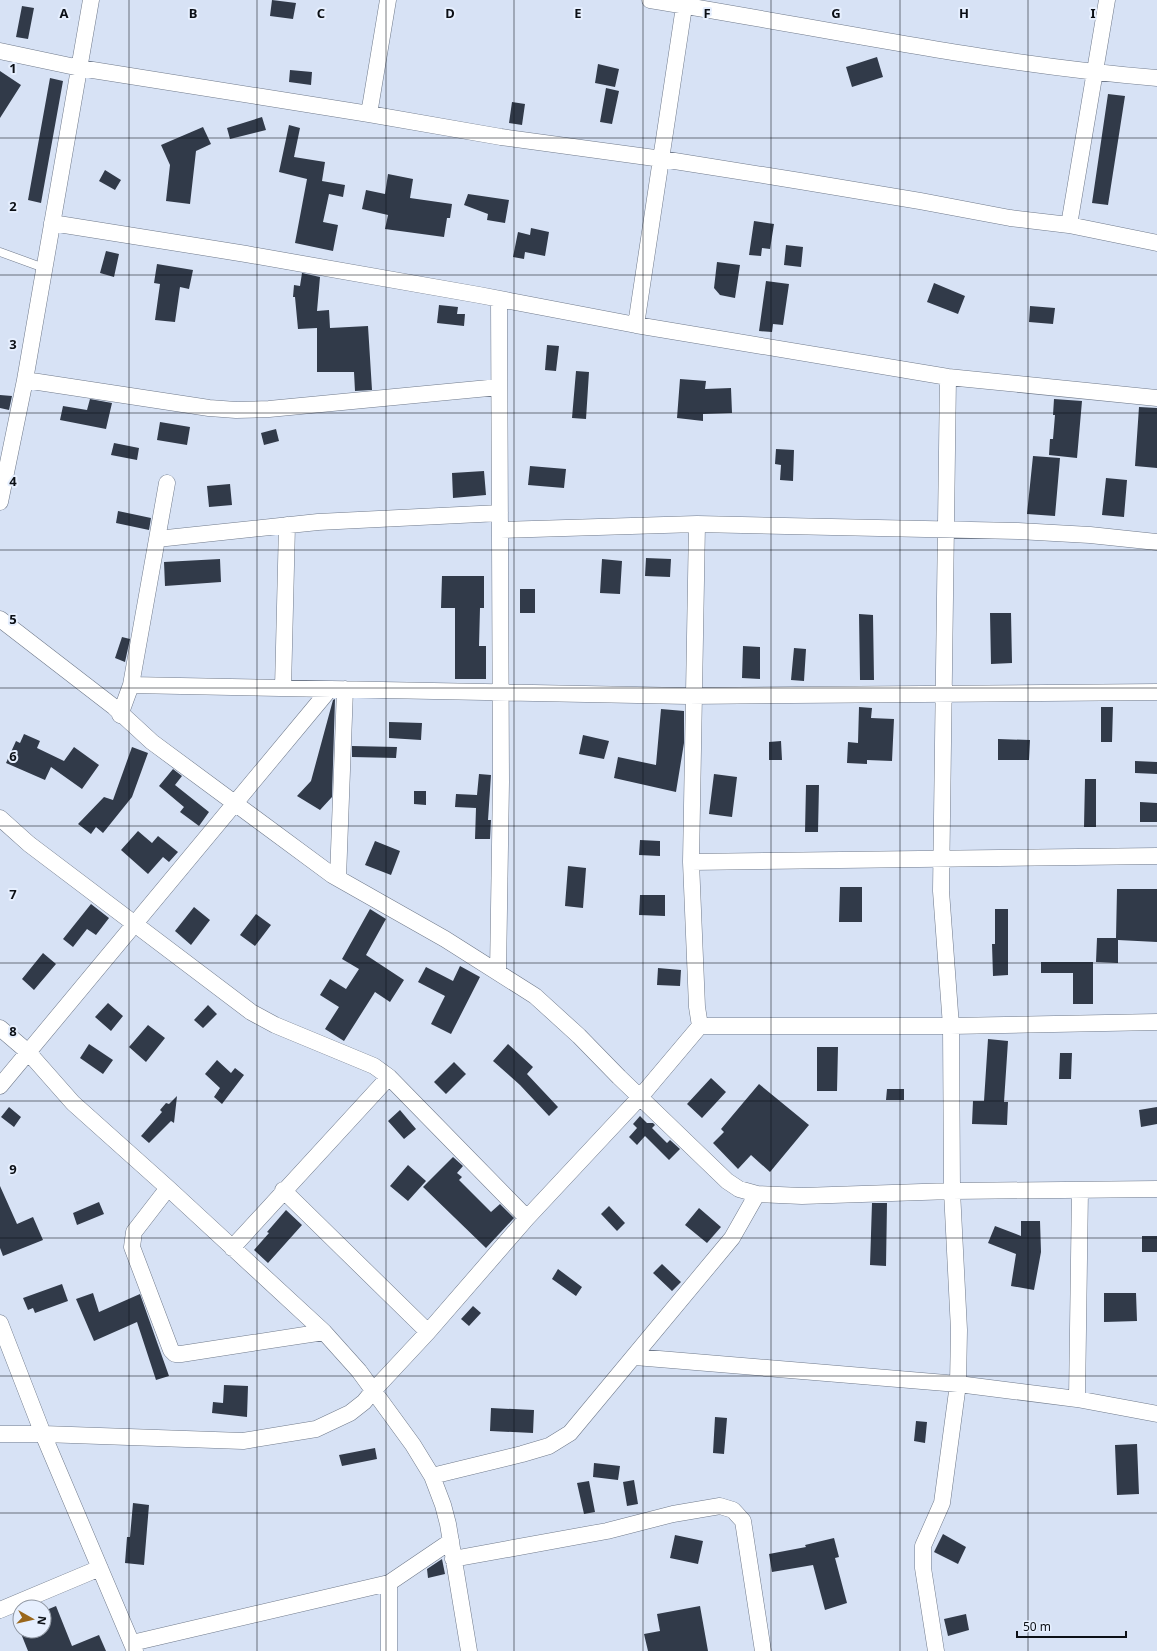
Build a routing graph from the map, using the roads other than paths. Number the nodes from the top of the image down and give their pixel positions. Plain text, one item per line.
1 (91, 0) edge
2 (388, 0) edge
3 (650, 0) edge
4 (1107, 0) edge
5 (685, 3) edge
6 (0, 51) edge
7 (80, 68) junction
8 (1096, 73) junction
9 (1157, 78) edge
10 (369, 114) junction
11 (662, 159) junction
12 (52, 223) junction
13 (1069, 226) junction
14 (1157, 243) edge
15 (0, 252) edge
16 (44, 268) junction
17 (499, 299) junction
18 (636, 325) junction
19 (948, 377) junction
20 (24, 380) junction
21 (499, 387) junction
22 (1157, 398) edge
23 (167, 483) dead end
24 (0, 502) edge
25 (500, 513) junction
26 (697, 524) junction
27 (287, 525) junction
28 (946, 529) junction
29 (500, 530) junction
30 (157, 539) junction
31 (1157, 542) edge
32 (0, 619) edge
33 (131, 685) junction
34 (283, 688) junction
35 (345, 689) junction
36 (329, 690) junction
37 (501, 692) junction
38 (1157, 692) edge
39 (944, 694) junction
40 (694, 696) junction
41 (120, 715) junction
42 (235, 803) junction
43 (0, 818) edge
44 (1157, 856) edge
45 (941, 859) junction
46 (691, 862) junction
47 (338, 878) junction
48 (136, 923) junction
49 (498, 972) junction
50 (1157, 1022) edge
51 (700, 1026) junction
52 (951, 1026) junction
53 (0, 1028) edge
54 (28, 1052) junction
55 (389, 1077) junction
56 (0, 1086) edge
57 (641, 1096) junction
58 (168, 1188) junction
59 (1157, 1189) edge
60 (283, 1190) junction
61 (1080, 1190) junction
62 (952, 1191) junction
63 (757, 1194) junction
64 (527, 1218) junction
65 (232, 1248) junction
66 (0, 1323) edge
67 (324, 1332) junction
68 (428, 1332) junction
69 (634, 1357) junction
70 (958, 1384) junction
71 (373, 1391) junction
72 (1076, 1399) junction
73 (1157, 1414) edge
74 (0, 1434) edge
75 (44, 1434) junction
76 (432, 1476) junction
77 (451, 1541) junction
78 (454, 1559) junction
79 (100, 1568) junction
80 (389, 1584) junction
81 (0, 1610) edge
82 (133, 1647) edge
83 (389, 1651) edge
84 (469, 1651) edge
85 (763, 1651) edge
86 (936, 1651) edge

1 - 7 street
2 - 10 street
3 - 5 street
4 - 8 street
5 - 8 street
5 - 11 street
6 - 7 street
7 - 10 street
7 - 12 street
8 - 9 street
8 - 13 street
10 - 11 street
11 - 13 street
11 - 18 street
12 - 16 street
12 - 17 street
13 - 14 street
15 - 16 lane
16 - 20 street
17 - 18 street
17 - 21 street
18 - 19 street
19 - 22 street
19 - 28 street
20 - 21 street
20 - 24 street
21 - 25 street
23 - 30 street
25 - 27 street
25 - 29 street
26 - 28 street
26 - 29 street
26 - 40 street
27 - 30 street
27 - 34 street
28 - 31 street
28 - 39 street
29 - 37 street
30 - 33 street
32 - 41 street
33 - 34 street
33 - 41 street
34 - 36 street
35 - 36 street
35 - 37 street
35 - 47 street
36 - 42 street
37 - 40 street
37 - 49 street
38 - 39 street
39 - 40 street
39 - 45 street
40 - 46 street
41 - 42 street
42 - 47 street
42 - 48 street
43 - 48 street
44 - 45 street
45 - 46 street
45 - 52 street
46 - 51 street
47 - 49 street
48 - 54 street
48 - 55 street
49 - 57 street
50 - 52 street
51 - 52 street
51 - 57 street
52 - 62 street
53 - 54 street
54 - 56 street
54 - 58 street
55 - 60 street
55 - 64 street
57 - 63 street
57 - 64 street
58 - 65 street
58 - 67 street
59 - 61 street
60 - 65 street
60 - 68 street
61 - 62 street
61 - 72 street
62 - 63 street
62 - 70 street
63 - 69 street
64 - 68 street
65 - 67 street
66 - 75 street
67 - 71 street
68 - 71 street
69 - 70 street
69 - 76 street
70 - 72 street
70 - 86 street
71 - 75 street
71 - 76 street
72 - 73 street
74 - 75 street
75 - 79 street
76 - 77 street
77 - 78 street
77 - 80 street
78 - 84 street
78 - 85 street
79 - 81 street
79 - 82 street
80 - 82 street
80 - 83 street

